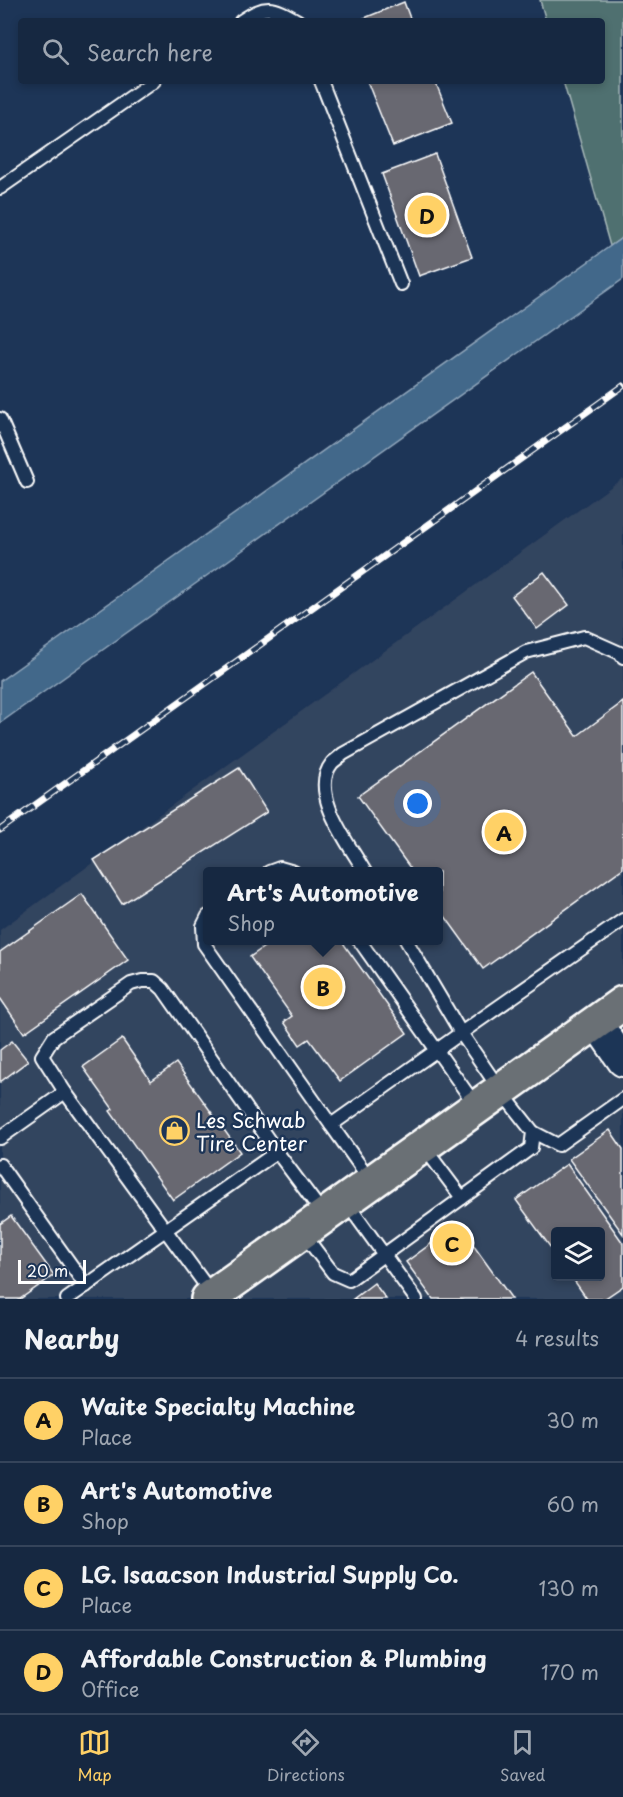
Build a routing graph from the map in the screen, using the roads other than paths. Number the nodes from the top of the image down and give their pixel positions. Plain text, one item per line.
1 (245, 18) edge
2 (293, 18) edge
3 (150, 84) edge
4 (322, 84) edge
5 (0, 188) edge
6 (401, 284) dead end
7 (0, 419) edge
8 (27, 482) dead end
9 (623, 657) edge
10 (362, 867) edge
11 (623, 920) edge
12 (205, 945) edge
13 (363, 945) edge
14 (409, 945) edge
15 (623, 1003) edge
16 (596, 1022) junction
17 (461, 1033) junction
18 (437, 1050) junction
19 (623, 1061) edge
20 (65, 1092) junction
21 (488, 1098) junction
22 (623, 1099) edge
23 (331, 1125) junction
24 (533, 1132) junction
25 (0, 1138) edge
26 (423, 1146) junction
27 (277, 1152) junction
28 (0, 1165) edge
29 (372, 1182) junction
30 (462, 1198) junction
31 (324, 1216) junction
32 (165, 1231) junction
33 (384, 1255) junction
34 (86, 1286) junction
35 (210, 1297) edge
36 (67, 1299) edge
37 (416, 1299) edge

1 - 2 lane
3 - 5 lane
4 - 6 lane
7 - 8 lane
9 - 10 lane
11 - 17 lane
12 - 23 lane
13 - 18 lane
14 - 17 lane
15 - 16 highway
16 - 19 street
16 - 21 highway
17 - 18 lane
17 - 21 lane
18 - 21 lane
18 - 23 lane
20 - 25 lane
20 - 27 lane
20 - 32 lane
21 - 24 lane
21 - 26 highway
22 - 24 lane
23 - 29 lane
24 - 30 lane
26 - 29 highway
26 - 30 lane
27 - 31 lane
27 - 32 lane
28 - 34 lane
29 - 31 highway
30 - 33 lane
31 - 33 lane
31 - 33 lane
31 - 35 highway
32 - 34 lane
32 - 35 lane
33 - 37 lane
34 - 36 lane

